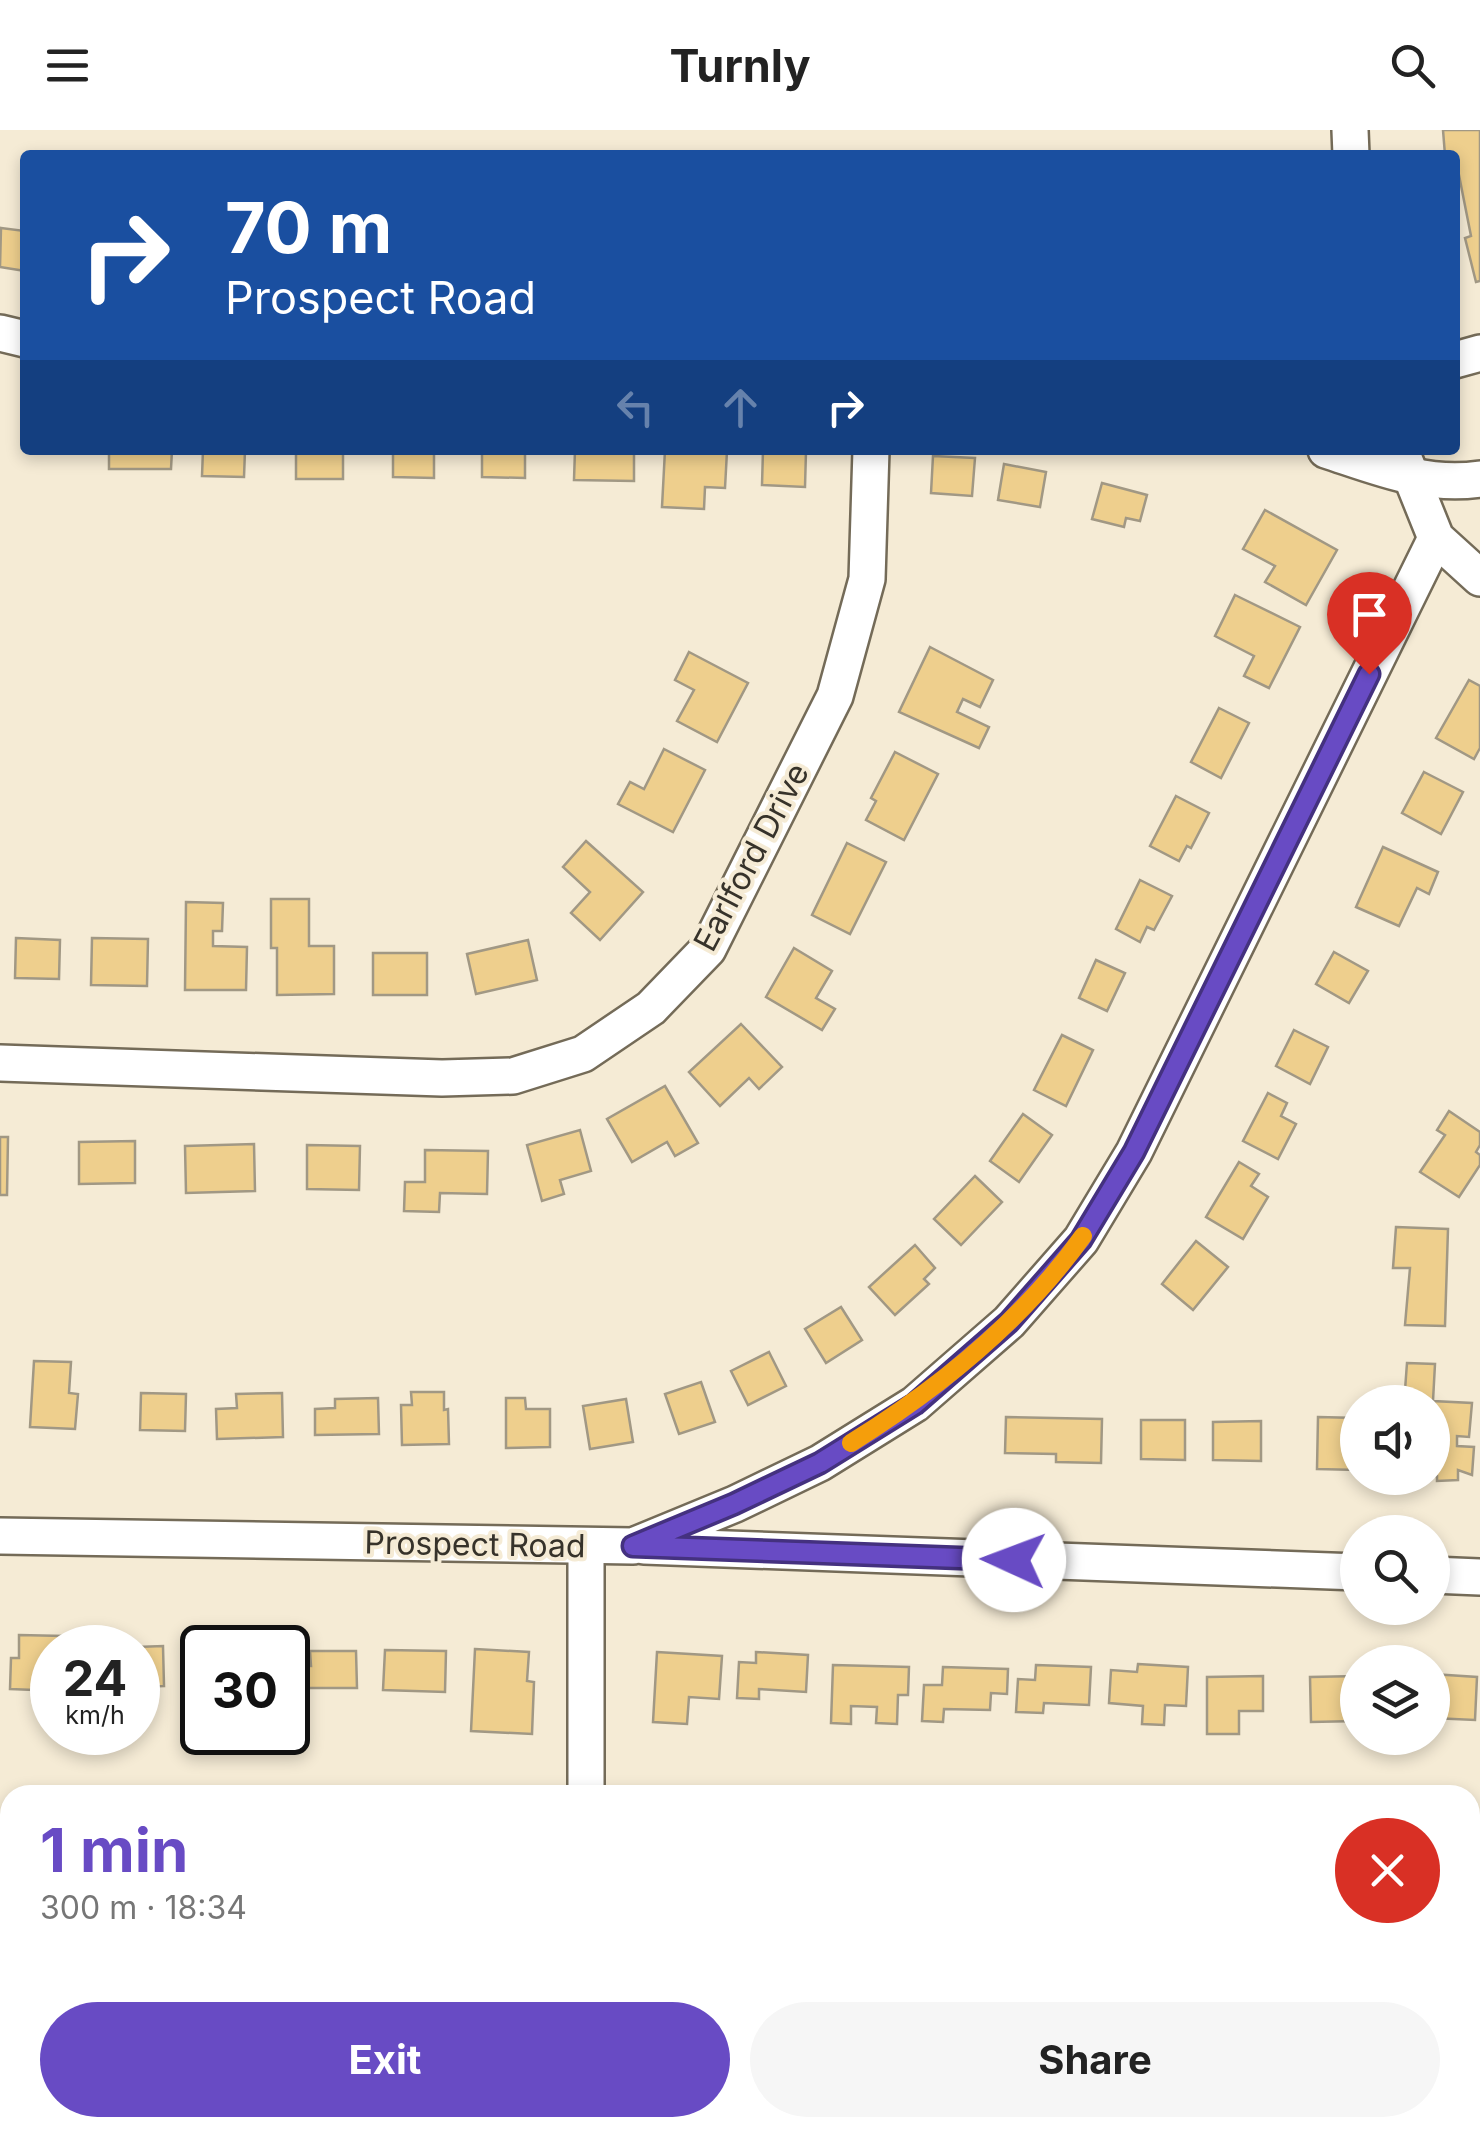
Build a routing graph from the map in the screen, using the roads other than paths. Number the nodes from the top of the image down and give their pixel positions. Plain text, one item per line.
1 (871, 455) edge
2 (1355, 455) edge
3 (1406, 464) edge
4 (1480, 479) edge
5 (1436, 538) junction
6 (1480, 578) edge
7 (0, 1062) edge
8 (0, 1536) edge
9 (586, 1546) junction
10 (633, 1546) junction
11 (1340, 1571) edge
12 (1450, 1576) edge
13 (1480, 1577) edge
14 (586, 1785) edge

1 - 7 street, Earlford Drive
2 - 3 street
3 - 4 street
3 - 5 street
5 - 6 street
5 - 10 street, Prospect Road
8 - 9 street, Prospect Road
9 - 10 street, Prospect Road
9 - 14 street
10 - 11 street
12 - 13 street

